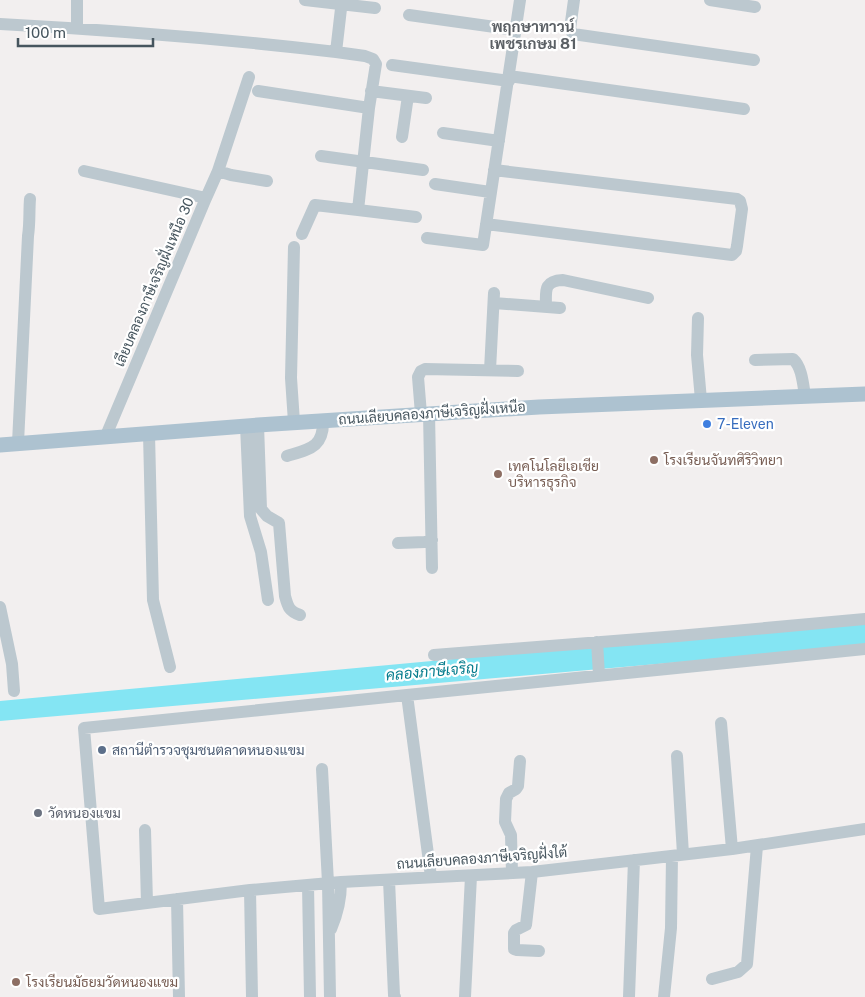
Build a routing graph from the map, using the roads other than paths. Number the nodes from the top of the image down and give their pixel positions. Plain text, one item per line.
1 (77, 0) edge
2 (304, 0) edge
3 (520, 0) edge
4 (574, 0) edge
5 (710, 0) edge
6 (342, 2) edge
7 (755, 7) dead end
8 (374, 8) dead end
9 (409, 15) dead end
10 (0, 24) edge
11 (77, 28) junction
12 (516, 30) junction
13 (336, 52) junction
14 (754, 60) dead end
15 (392, 65) dead end
16 (249, 77) dead end
17 (509, 79) junction
18 (258, 91) dead end
19 (371, 91) junction
20 (408, 96) junction
21 (426, 98) dead end
22 (369, 108) junction
23 (744, 109) dead end
24 (443, 133) dead end
25 (402, 137) dead end
26 (499, 141) junction
27 (321, 156) dead end
28 (364, 163) junction
29 (423, 170) dead end
30 (494, 170) junction
31 (84, 171) dead end
32 (218, 171) junction
33 (267, 180) dead end
34 (435, 184) dead end
35 (490, 192) junction
36 (206, 198) junction
37 (30, 199) dead end
38 (358, 210) junction
39 (416, 217) dead end
40 (486, 224) junction
41 (302, 234) dead end
42 (427, 238) dead end
43 (294, 247) dead end
44 (648, 298) dead end
45 (546, 307) junction
46 (560, 308) dead end
47 (698, 318) dead end
48 (755, 360) dead end
49 (490, 370) junction
50 (518, 371) dead end
51 (865, 394) edge
52 (805, 396) junction
53 (701, 400) junction
54 (425, 414) junction
55 (323, 420) junction
56 (294, 422) junction
57 (252, 425) junction
58 (149, 434) junction
59 (105, 438) junction
60 (18, 443) junction
61 (0, 445) edge
62 (287, 456) dead end
63 (432, 540) junction
64 (398, 543) dead end
65 (432, 568) dead end
66 (268, 600) dead end
67 (0, 607) edge
68 (300, 615) dead end
69 (865, 619) edge
70 (597, 644) junction
71 (865, 649) edge
72 (434, 655) dead end
73 (170, 667) dead end
74 (599, 673) junction
75 (14, 691) dead end
76 (407, 695) junction
77 (721, 723) dead end
78 (677, 756) dead end
79 (520, 762) dead end
80 (322, 769) dead end
81 (145, 830) dead end
82 (865, 830) edge
83 (757, 846) junction
84 (732, 849) junction
85 (678, 855) junction
86 (634, 860) junction
87 (532, 872) junction
88 (512, 873) junction
89 (471, 876) junction
90 (431, 877) junction
91 (389, 880) junction
92 (341, 882) junction
93 (328, 884) junction
94 (308, 885) junction
95 (250, 890) junction
96 (177, 899) junction
97 (147, 903) junction
98 (328, 934) junction
99 (539, 951) dead end
100 (712, 979) dead end
101 (178, 997) edge
102 (252, 997) edge
103 (310, 997) edge
104 (330, 997) edge
105 (395, 997) edge
106 (465, 997) edge
107 (628, 997) edge
108 (664, 997) edge

1 - 11 street
2 - 6 street
3 - 12 street
4 - 14 street
5 - 7 street
6 - 8 street
6 - 13 street
9 - 12 street
10 - 11 street
11 - 13 street
12 - 17 street
13 - 19 street
15 - 17 street
16 - 32 street
17 - 23 street
17 - 26 street
18 - 22 street
19 - 20 street
19 - 22 street
20 - 21 street
20 - 25 street
22 - 28 street
24 - 26 street
26 - 30 street
27 - 28 street
28 - 29 street
28 - 38 street
30 - 35 street
30 - 40 street
31 - 36 street, เลียบคลองภาษีเจริญฝั่งเหนือ 30
32 - 33 street
32 - 36 street
34 - 35 street
35 - 40 street
36 - 59 street, เลียบคลองภาษีเจริญฝั่งเหนือ 30
37 - 60 street
38 - 39 street
38 - 41 street
40 - 42 street
43 - 56 street
44 - 45 street
45 - 46 street
45 - 49 street
47 - 53 street
48 - 52 street
49 - 50 street
49 - 54 street
51 - 52 main road, ถนนเลียบคลองภาษีเจริญฝั่งเหนือ
52 - 53 main road, ถนนเลียบคลองภาษีเจริญฝั่งเหนือ
53 - 54 main road, ถนนเลียบคลองภาษีเจริญฝั่งเหนือ
54 - 55 main road, ถนนเลียบคลองภาษีเจริญฝั่งเหนือ
54 - 63 street
55 - 56 main road, ถนนเลียบคลองภาษีเจริญฝั่งเหนือ
55 - 62 street
56 - 57 main road, ถนนเลียบคลองภาษีเจริญฝั่งเหนือ
57 - 58 main road, ถนนเลียบคลองภาษีเจริญฝั่งเหนือ
57 - 66 street
57 - 68 street
58 - 59 main road, ถนนเลียบคลองภาษีเจริญฝั่งเหนือ
58 - 73 street
59 - 60 main road, ถนนเลียบคลองภาษีเจริญฝั่งเหนือ
60 - 61 main road, ถนนเลียบคลองภาษีเจริญฝั่งเหนือ
63 - 64 street
63 - 65 street
67 - 75 street
69 - 70 street
70 - 72 street
70 - 74 street
71 - 74 street
74 - 76 street
76 - 90 street
76 - 97 street, ถนนเลียบคลองภาษีเจริญฝั่งใต้
77 - 84 street
78 - 85 street
79 - 88 street
80 - 93 street
81 - 97 street
82 - 83 street, ถนนเลียบคลองภาษีเจริญฝั่งใต้
83 - 84 street, ถนนเลียบคลองภาษีเจริญฝั่งใต้
83 - 100 street
84 - 85 street, ถนนเลียบคลองภาษีเจริญฝั่งใต้
85 - 86 street, ถนนเลียบคลองภาษีเจริญฝั่งใต้
85 - 108 street
86 - 87 street, ถนนเลียบคลองภาษีเจริญฝั่งใต้
86 - 107 street
87 - 88 street, ถนนเลียบคลองภาษีเจริญฝั่งใต้
87 - 99 street
88 - 89 street, ถนนเลียบคลองภาษีเจริญฝั่งใต้
89 - 90 street, ถนนเลียบคลองภาษีเจริญฝั่งใต้
89 - 106 street
90 - 91 street, ถนนเลียบคลองภาษีเจริญฝั่งใต้
91 - 92 street, ถนนเลียบคลองภาษีเจริญฝั่งใต้
91 - 105 street
92 - 93 street, ถนนเลียบคลองภาษีเจริญฝั่งใต้
92 - 98 street
93 - 94 street, ถนนเลียบคลองภาษีเจริญฝั่งใต้
93 - 98 street
94 - 95 street, ถนนเลียบคลองภาษีเจริญฝั่งใต้
94 - 103 street
95 - 96 street, ถนนเลียบคลองภาษีเจริญฝั่งใต้
95 - 102 street
96 - 97 street, ถนนเลียบคลองภาษีเจริญฝั่งใต้
96 - 101 street
98 - 104 street

